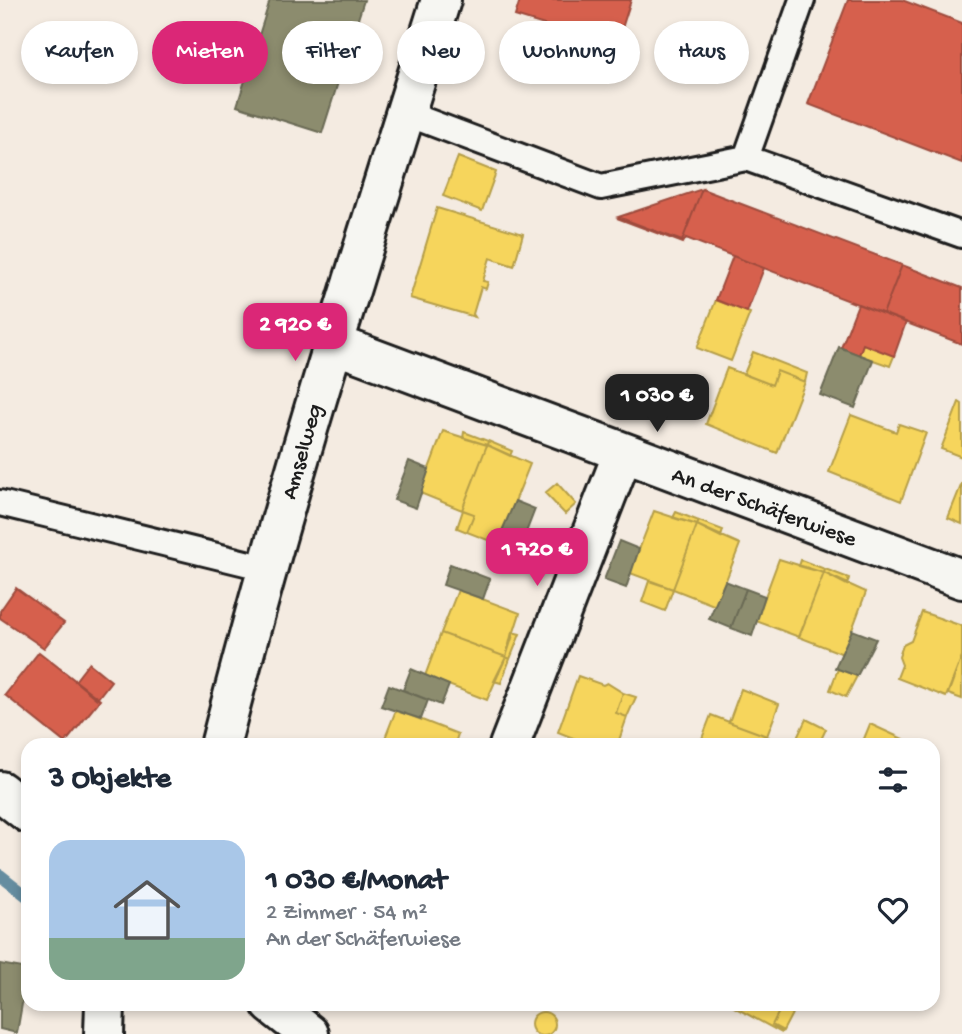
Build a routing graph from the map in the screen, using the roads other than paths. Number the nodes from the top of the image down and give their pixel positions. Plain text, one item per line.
1 (441, 0) edge
2 (802, 0) edge
3 (405, 113) junction
4 (746, 158) junction
5 (962, 235) edge
6 (332, 343) junction
7 (623, 453) junction
8 (0, 503) edge
9 (265, 568) junction
10 (962, 579) edge
11 (222, 738) edge
12 (512, 738) edge
13 (0, 791) edge
14 (21, 808) edge
15 (280, 1011) edge
16 (309, 1034) edge

1 - 3 street, Amselweg
2 - 4 lane
3 - 4 lane
3 - 6 street, Amselweg
4 - 5 lane
6 - 7 street, An der Schäferwiese
6 - 9 street, Amselweg
7 - 10 street, An der Schäferwiese
7 - 12 street
8 - 9 lane
9 - 11 street, Amselweg
13 - 14 street
15 - 16 street

